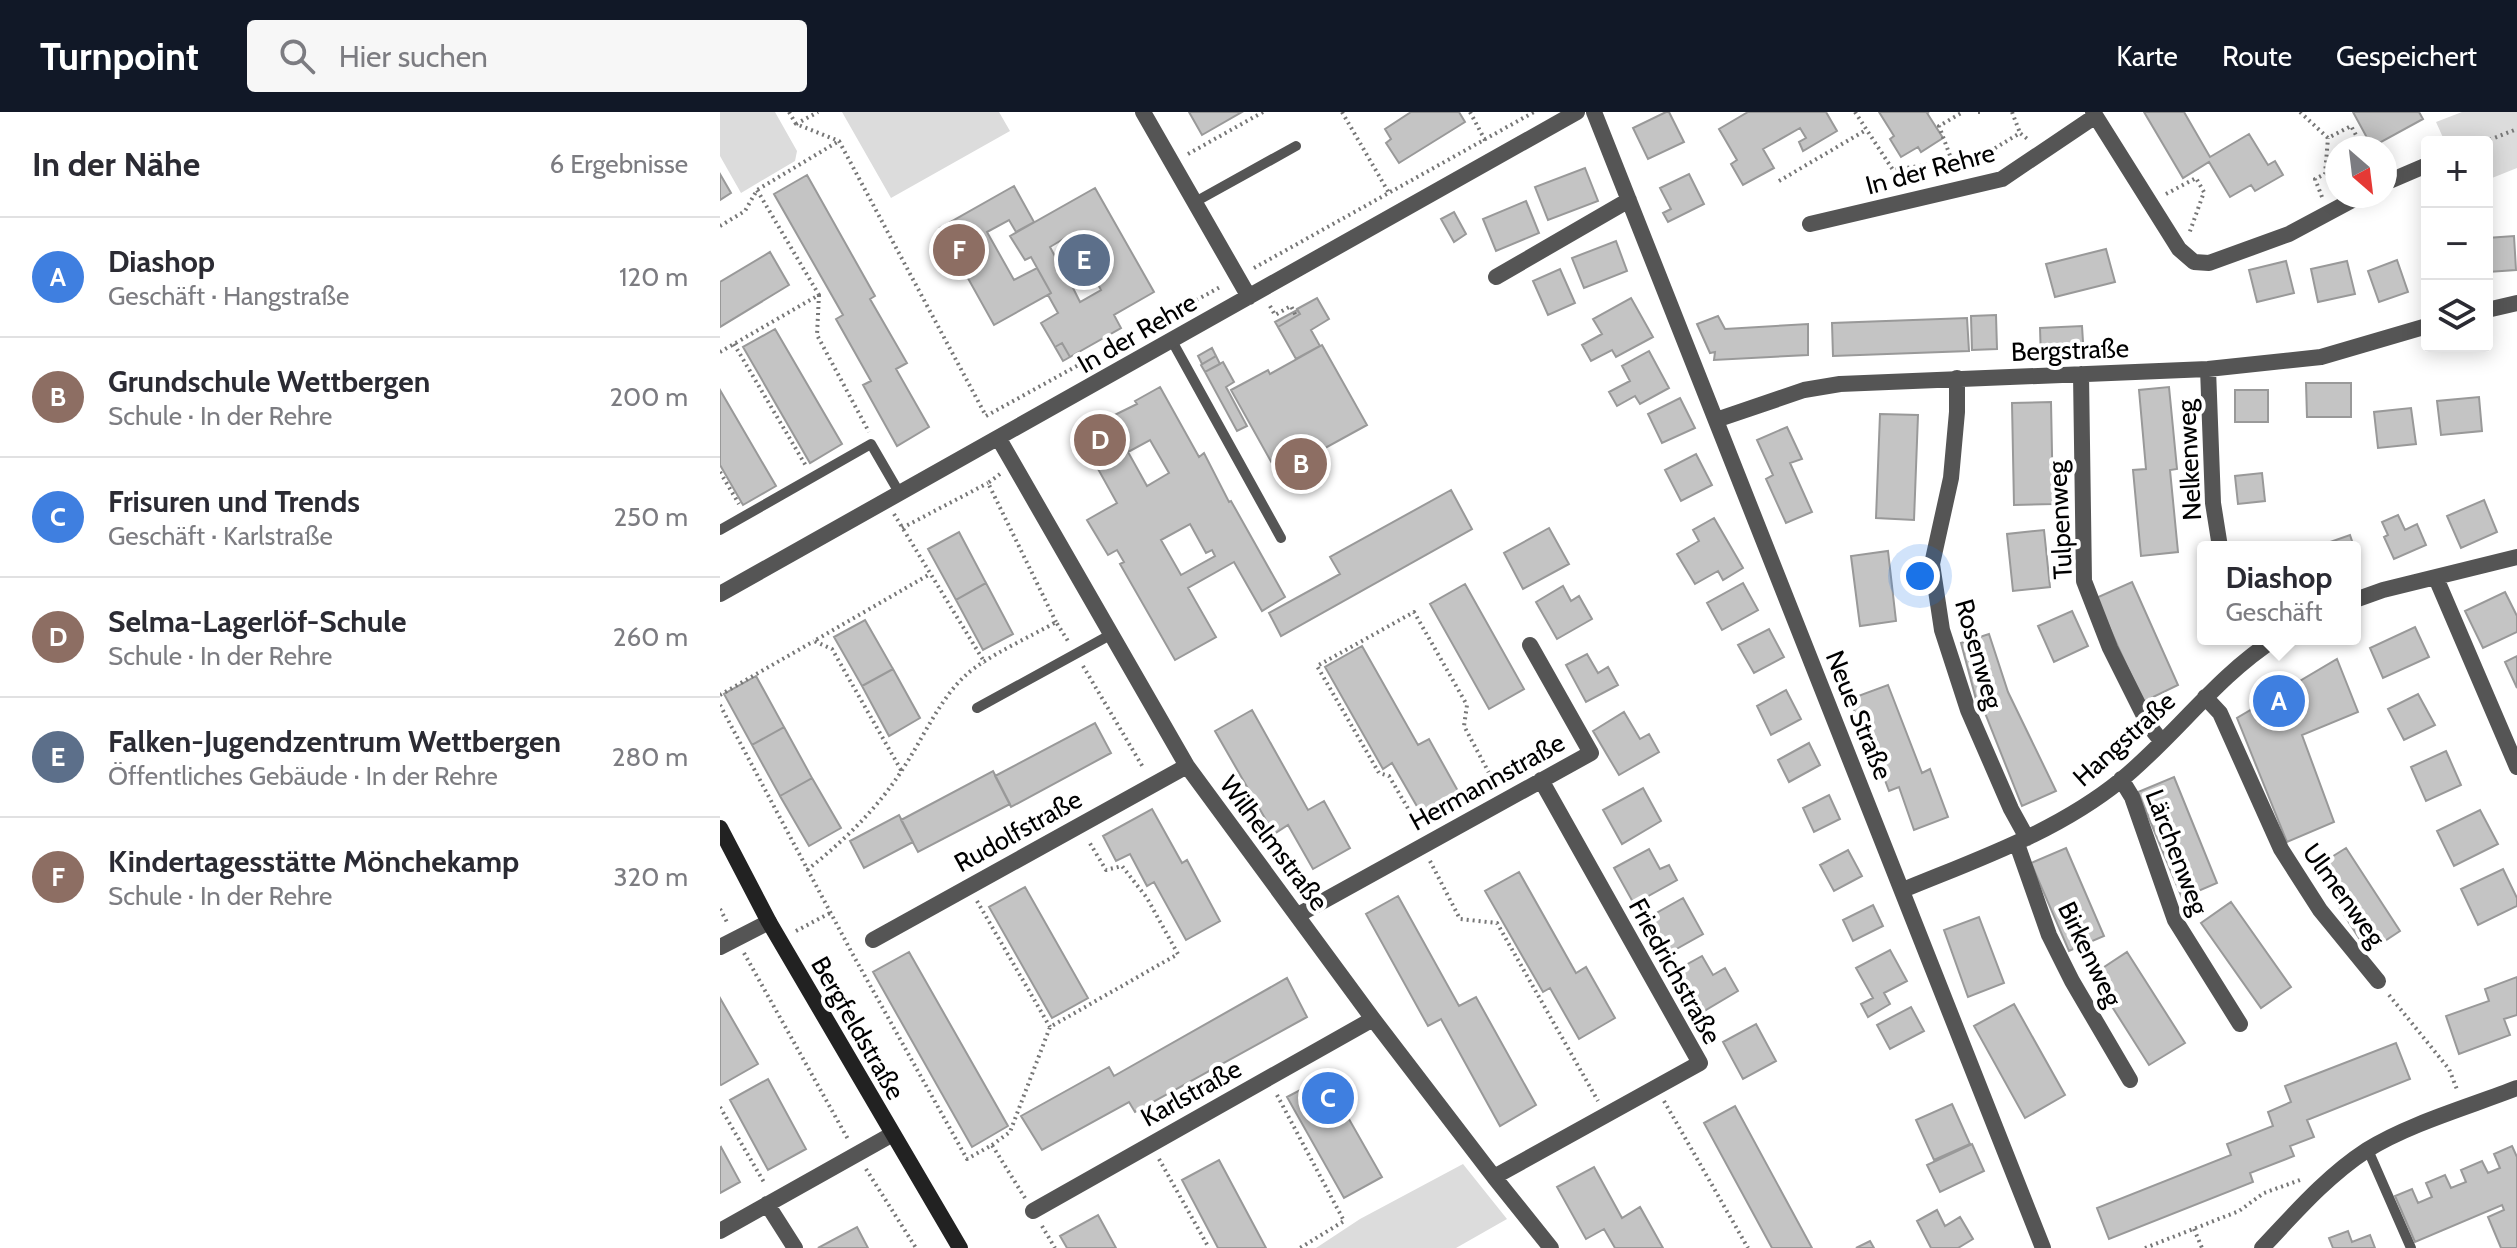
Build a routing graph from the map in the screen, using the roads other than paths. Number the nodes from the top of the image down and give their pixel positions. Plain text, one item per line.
1 (1143, 112) edge
2 (1577, 112) edge
3 (1594, 112) edge
4 (2094, 114) edge
5 (1296, 146) dead end
6 (2421, 168) edge
7 (2397, 178) edge
8 (1629, 200) junction
9 (1195, 202) junction
10 (2337, 208) edge
11 (1810, 224) dead end
12 (1496, 277) dead end
13 (1249, 297) junction
14 (2517, 303) edge
15 (2493, 309) edge
16 (2421, 328) edge
17 (1172, 341) junction
18 (2208, 369) junction
19 (2081, 374) junction
20 (1957, 378) junction
21 (1716, 420) junction
22 (999, 439) junction
23 (893, 498) junction
24 (720, 530) edge
25 (1281, 538) dead end
26 (2219, 541) edge
27 (2517, 557) edge
28 (2436, 578) junction
29 (720, 594) edge
30 (2361, 598) edge
31 (1110, 635) junction
32 (1530, 645) dead end
33 (2262, 645) edge
34 (2205, 697) junction
35 (977, 708) dead end
36 (2162, 742) junction
37 (1187, 766) junction
38 (2517, 767) edge
39 (2121, 779) junction
40 (1541, 780) junction
41 (720, 828) edge
42 (2022, 841) junction
43 (1903, 890) junction
44 (1298, 915) junction
45 (769, 922) junction
46 (873, 940) dead end
47 (720, 947) edge
48 (2378, 981) road end
49 (1373, 1019) junction
50 (2240, 1024) dead end
51 (2130, 1080) dead end
52 (2517, 1088) edge
53 (891, 1135) junction
54 (2368, 1150) junction
55 (1494, 1177) junction
56 (771, 1202) junction
57 (1033, 1211) road end
58 (720, 1231) edge
59 (795, 1248) edge
60 (960, 1248) edge
61 (1551, 1248) edge
62 (2043, 1248) edge
63 (2262, 1248) edge
64 (2411, 1248) edge

1 - 9 street
2 - 13 street, In der Rehre
3 - 8 street, Neue Straße
4 - 10 street, In der Rehre
4 - 11 street, In der Rehre
5 - 9 lane
6 - 7 street
8 - 12 street
8 - 21 street, Neue Straße
9 - 13 street
13 - 17 street, In der Rehre
14 - 15 street
16 - 18 street, Bergstraße
17 - 22 street, In der Rehre
17 - 25 lane
18 - 19 street, Bergstraße
18 - 26 street, Nelkenweg
19 - 20 street, Bergstraße
19 - 36 street, Tulpenweg
20 - 21 street, Bergstraße
20 - 42 street, Rosenweg
21 - 43 street, Neue Straße
22 - 23 street, In der Rehre
22 - 31 street, Wilhelmstraße
23 - 24 lane
23 - 29 street, In der Rehre
27 - 28 street
28 - 30 street
28 - 38 street
31 - 35 lane
31 - 37 street, Wilhelmstraße
32 - 40 street, Hermannstraße
33 - 34 street, Hangstraße
34 - 36 street, Hangstraße
34 - 48 street, Ulmenweg
36 - 39 street, Hangstraße
37 - 44 street, Wilhelmstraße
37 - 46 street, Rudolfstraße
39 - 42 street, Hangstraße
39 - 50 street, Lärchenweg
40 - 44 street, Hermannstraße
40 - 55 street, Friedrichstraße
41 - 45 street, Bergfeldstraße
42 - 43 street, Hangstraße
42 - 51 street, Birkenweg
43 - 62 street, Neue Straße
44 - 49 street, Wilhelmstraße
45 - 47 street
45 - 53 street, Bergfeldstraße
49 - 55 street, Wilhelmstraße
49 - 57 street, Karlstraße
52 - 54 street
53 - 56 street
53 - 60 street, Bergfeldstraße
54 - 63 street
54 - 64 lane
55 - 61 street, Wilhelmstraße
56 - 58 street
56 - 59 street

